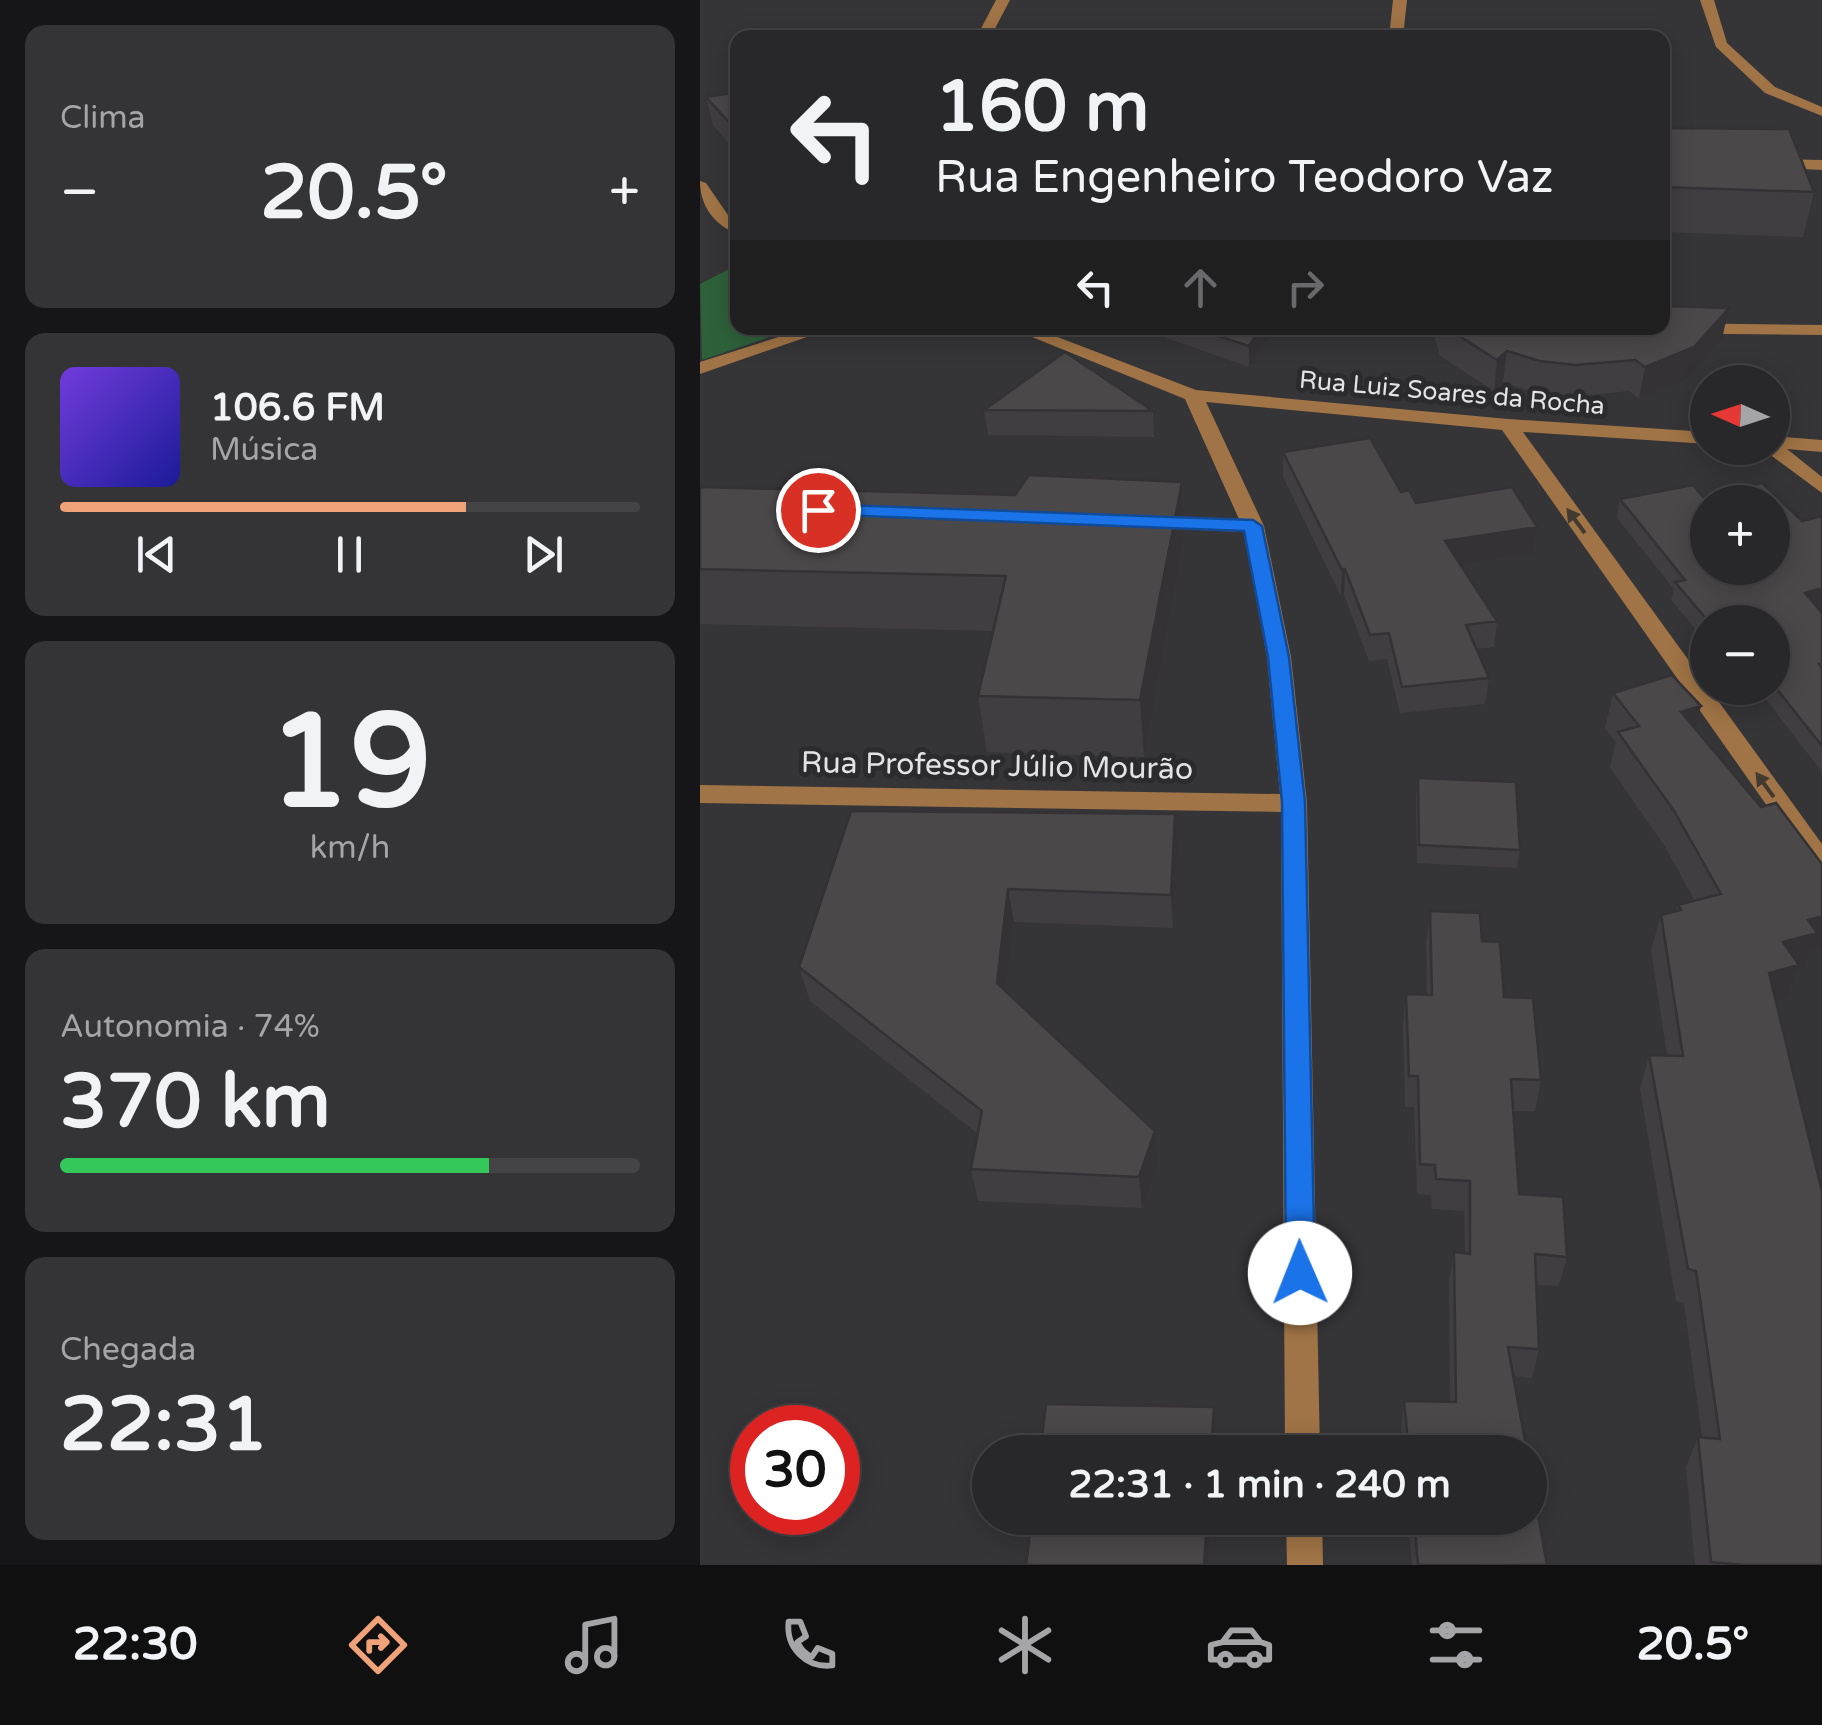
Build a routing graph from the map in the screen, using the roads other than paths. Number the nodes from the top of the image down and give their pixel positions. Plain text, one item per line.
1 (1003, 0) edge
2 (1400, 0) edge
3 (1707, 0) edge
4 (988, 30) edge
5 (1398, 30) edge
6 (1822, 112) edge
7 (1757, 164) edge
8 (1822, 165) edge
9 (700, 186) edge
10 (700, 218) edge
11 (730, 224) edge
12 (730, 225) edge
13 (1670, 328) edge
14 (1822, 330) edge
15 (802, 335) edge
16 (1037, 335) edge
17 (700, 368) edge
18 (1192, 395) junction
19 (1508, 425) junction
20 (1690, 437) edge
21 (1790, 445) edge
22 (1822, 446) edge
23 (1790, 460) edge
24 (1822, 488) edge
25 (1134, 522) edge
26 (1253, 526) junction
27 (700, 794) edge
28 (1294, 802) junction
29 (1822, 864) edge
30 (1303, 1435) edge
31 (1304, 1535) edge
32 (1305, 1565) edge

1 - 4 street
2 - 5 street
3 - 6 street
7 - 8 street
9 - 11 street
10 - 12 street
13 - 14 street
15 - 17 street
16 - 18 street, Rua Luiz Soares da Rocha
18 - 19 street, Rua Luiz Soares da Rocha
18 - 26 street
19 - 20 street, Rua Luiz Soares da Rocha
29 -> 19 street
21 - 22 street
23 - 24 street
25 - 26 street
26 - 28 street
27 - 28 street, Rua Professor Júlio Mourão
28 - 30 street
31 - 32 street

